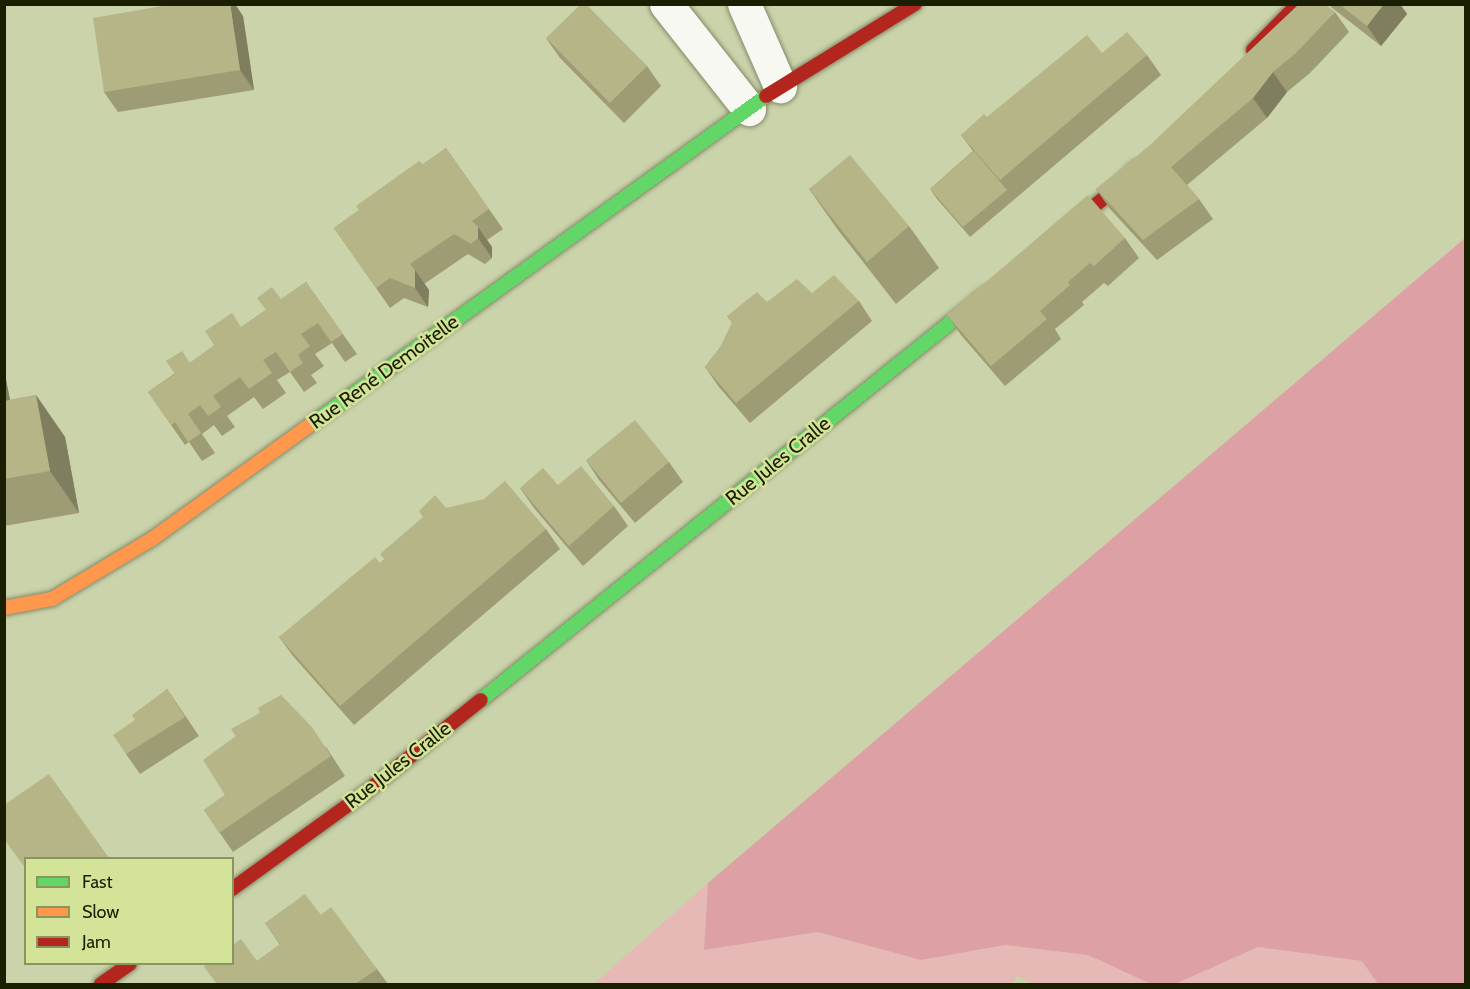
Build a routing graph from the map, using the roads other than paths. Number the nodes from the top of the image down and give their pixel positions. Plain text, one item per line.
1 (666, 4) edge
2 (744, 4) edge
3 (915, 4) edge
4 (1298, 4) edge
5 (1239, 63) edge
6 (780, 86) junction
7 (749, 109) junction
8 (1148, 156) edge
9 (1049, 242) edge
10 (1002, 280) edge
11 (4, 608) edge
12 (234, 888) edge
13 (127, 965) edge
14 (101, 984) edge

1 - 7 street
2 - 6 street
3 - 6 street, Rue René Demoitelle
4 - 5 street
6 - 7 street, Rue René Demoitelle
7 - 11 street, Rue René Demoitelle
8 - 9 street
10 - 12 street, Rue Jules Cralle
13 - 14 street

